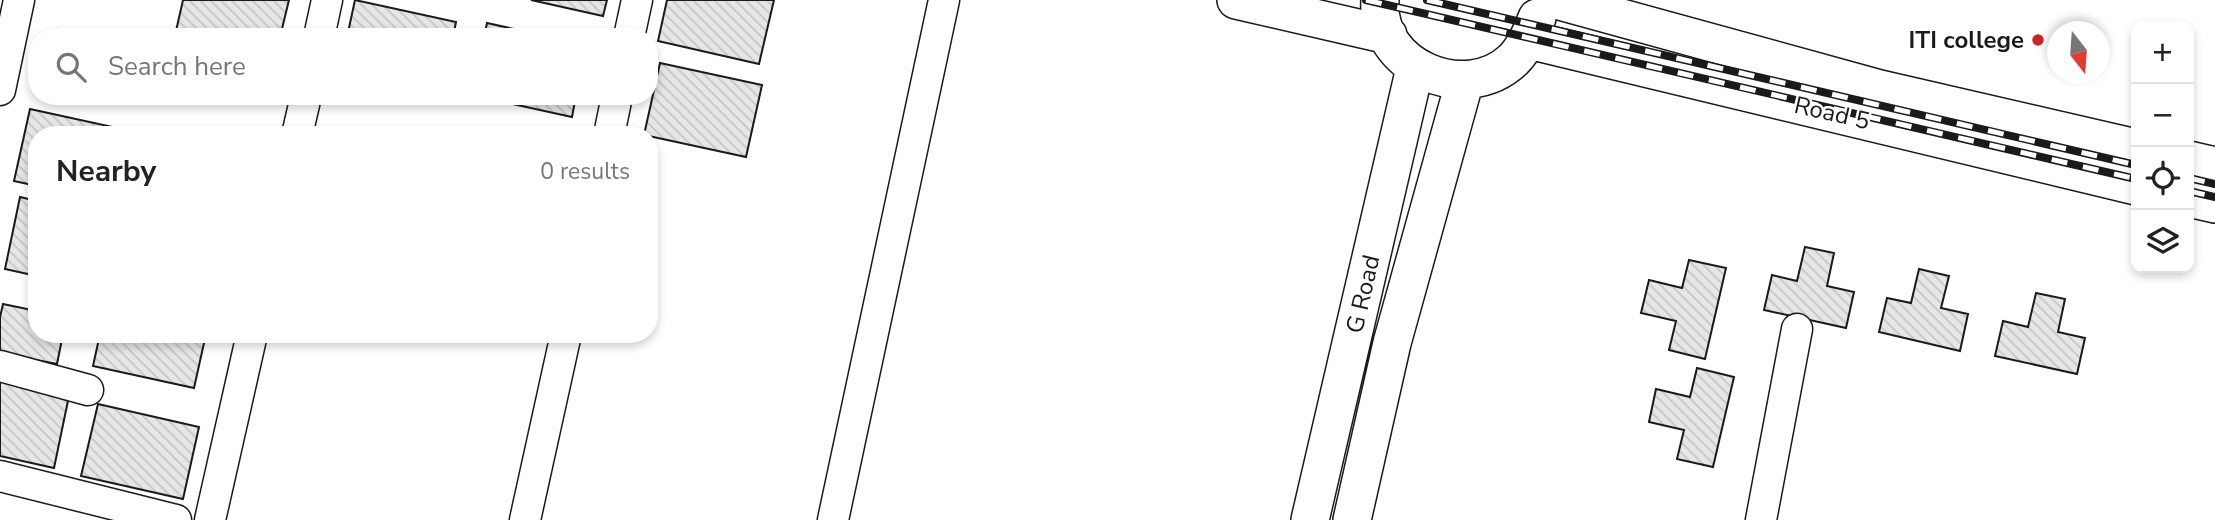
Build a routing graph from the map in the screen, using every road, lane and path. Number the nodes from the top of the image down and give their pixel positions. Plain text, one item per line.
1 (19, 0) edge
2 (327, 0) edge
3 (637, 0) edge
4 (944, 0) edge
5 (1236, 0) edge
6 (1380, 0) edge
7 (1538, 0) edge
8 (1556, 0) edge
9 (321, 28) edge
10 (631, 28) edge
11 (1388, 36) junction
12 (1529, 40) junction
13 (1415, 68) junction
14 (1465, 80) junction
15 (0, 90) edge
16 (304, 105) edge
17 (615, 105) edge
18 (299, 126) edge
19 (611, 126) edge
20 (2132, 147) edge
21 (2194, 161) edge
22 (2215, 166) edge
23 (2131, 185) edge
24 (2194, 199) edge
25 (2215, 204) edge
26 (1797, 329) dead end
27 (250, 343) edge
28 (564, 343) edge
29 (0, 366) edge
30 (88, 390) dead end
31 (0, 476) edge
32 (176, 520) edge
33 (210, 520) edge
34 (525, 520) edge
35 (833, 520) edge
36 (1310, 520) edge
37 (1352, 520) edge
38 (1761, 520) edge

1 - 15 street
2 - 9 street
3 - 10 street
4 - 35 street
5 - 11 street
6 - 11 street
7 - 12 street
8 - 20 street, Road 5
11 - 13 street
12 - 14 street
12 - 23 street, Road 5
13 - 14 street
13 - 36 street, G Road
14 - 37 street, G Road
16 - 18 street
17 - 19 street
21 - 22 street
24 - 25 street
26 - 38 street
27 - 33 street
28 - 34 street
29 - 30 street
31 - 32 street

